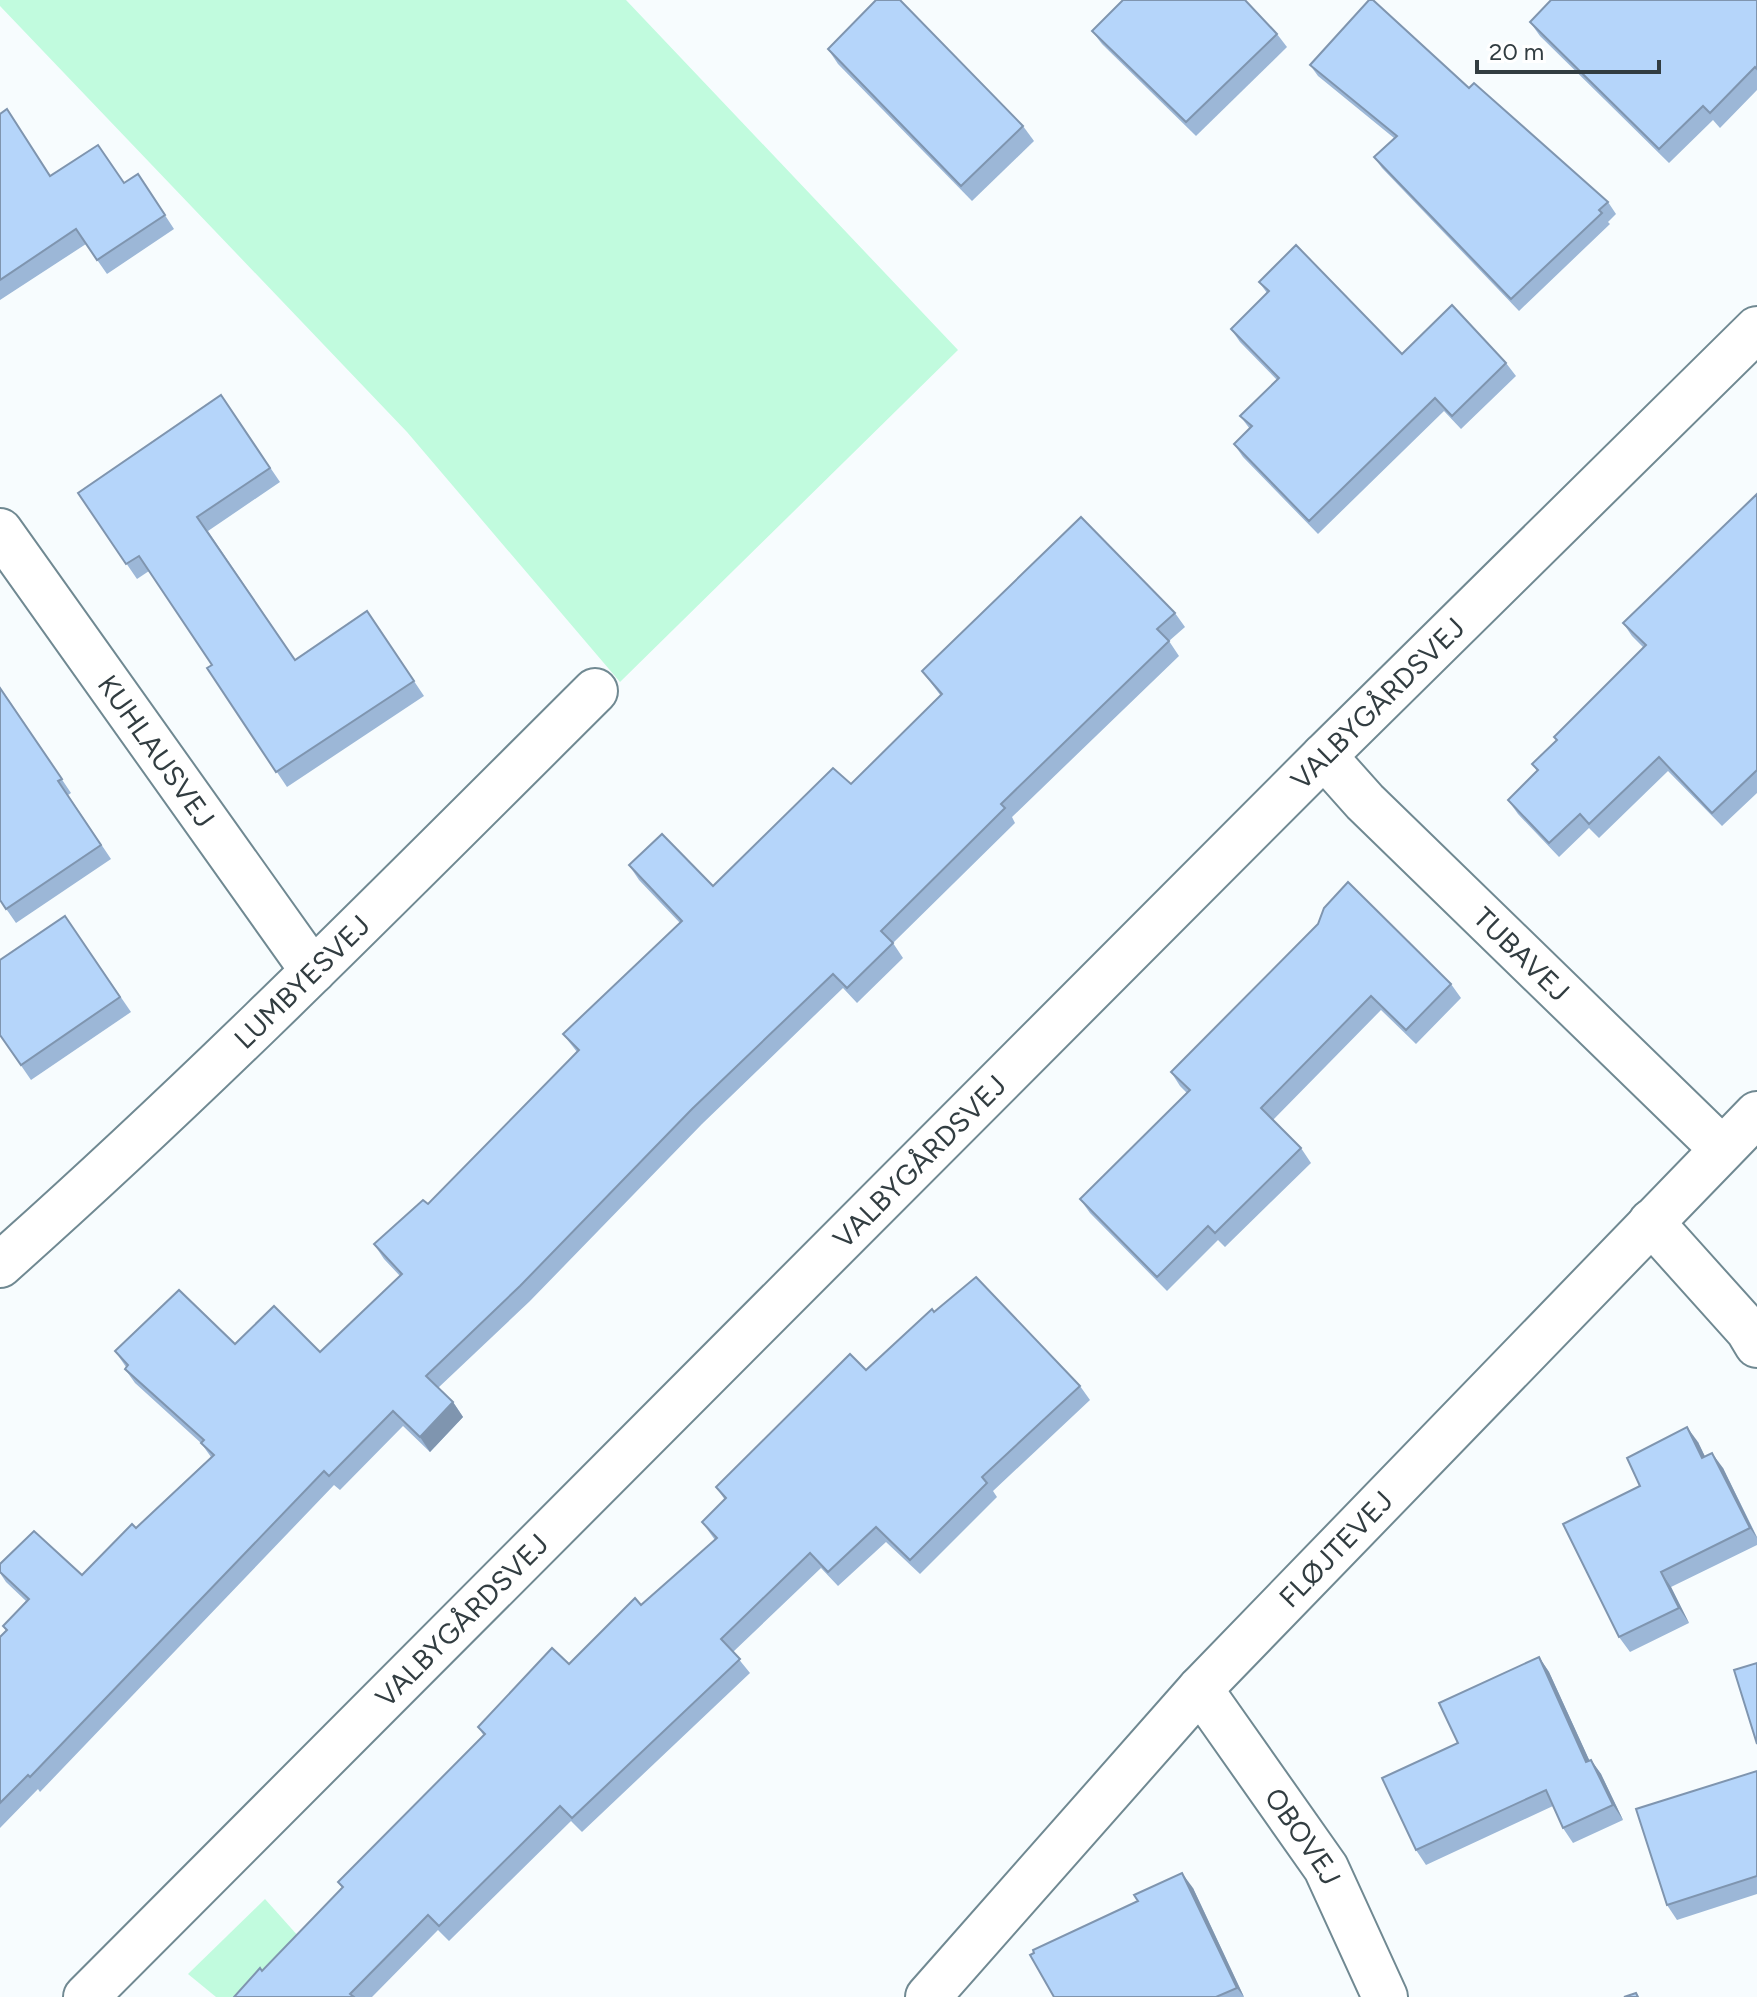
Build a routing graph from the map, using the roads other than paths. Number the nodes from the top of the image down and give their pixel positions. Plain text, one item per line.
1 (1757, 329) edge
2 (0, 531) edge
3 (595, 691) dead end
4 (1324, 756) junction
5 (313, 971) junction
6 (1757, 1114) edge
7 (1721, 1148) junction
8 (1651, 1222) junction
9 (0, 1265) edge
10 (1757, 1345) edge
11 (1200, 1689) junction
12 (86, 1997) edge
13 (928, 1997) edge
14 (1385, 1997) edge

1 - 4 street, VALBYGÅRDSVEJ
2 - 5 street, KUHLAUSVEJ
3 - 5 street, LUMBYESVEJ
4 - 7 street, TUBAVEJ
4 - 12 street, VALBYGÅRDSVEJ
5 - 9 street, LUMBYESVEJ
6 - 7 street, FLØJTEVEJ
7 - 8 street, FLØJTEVEJ
8 - 10 street
8 - 11 street, FLØJTEVEJ
11 - 13 street, FLØJTEVEJ
11 - 14 street, OBOVEJ

